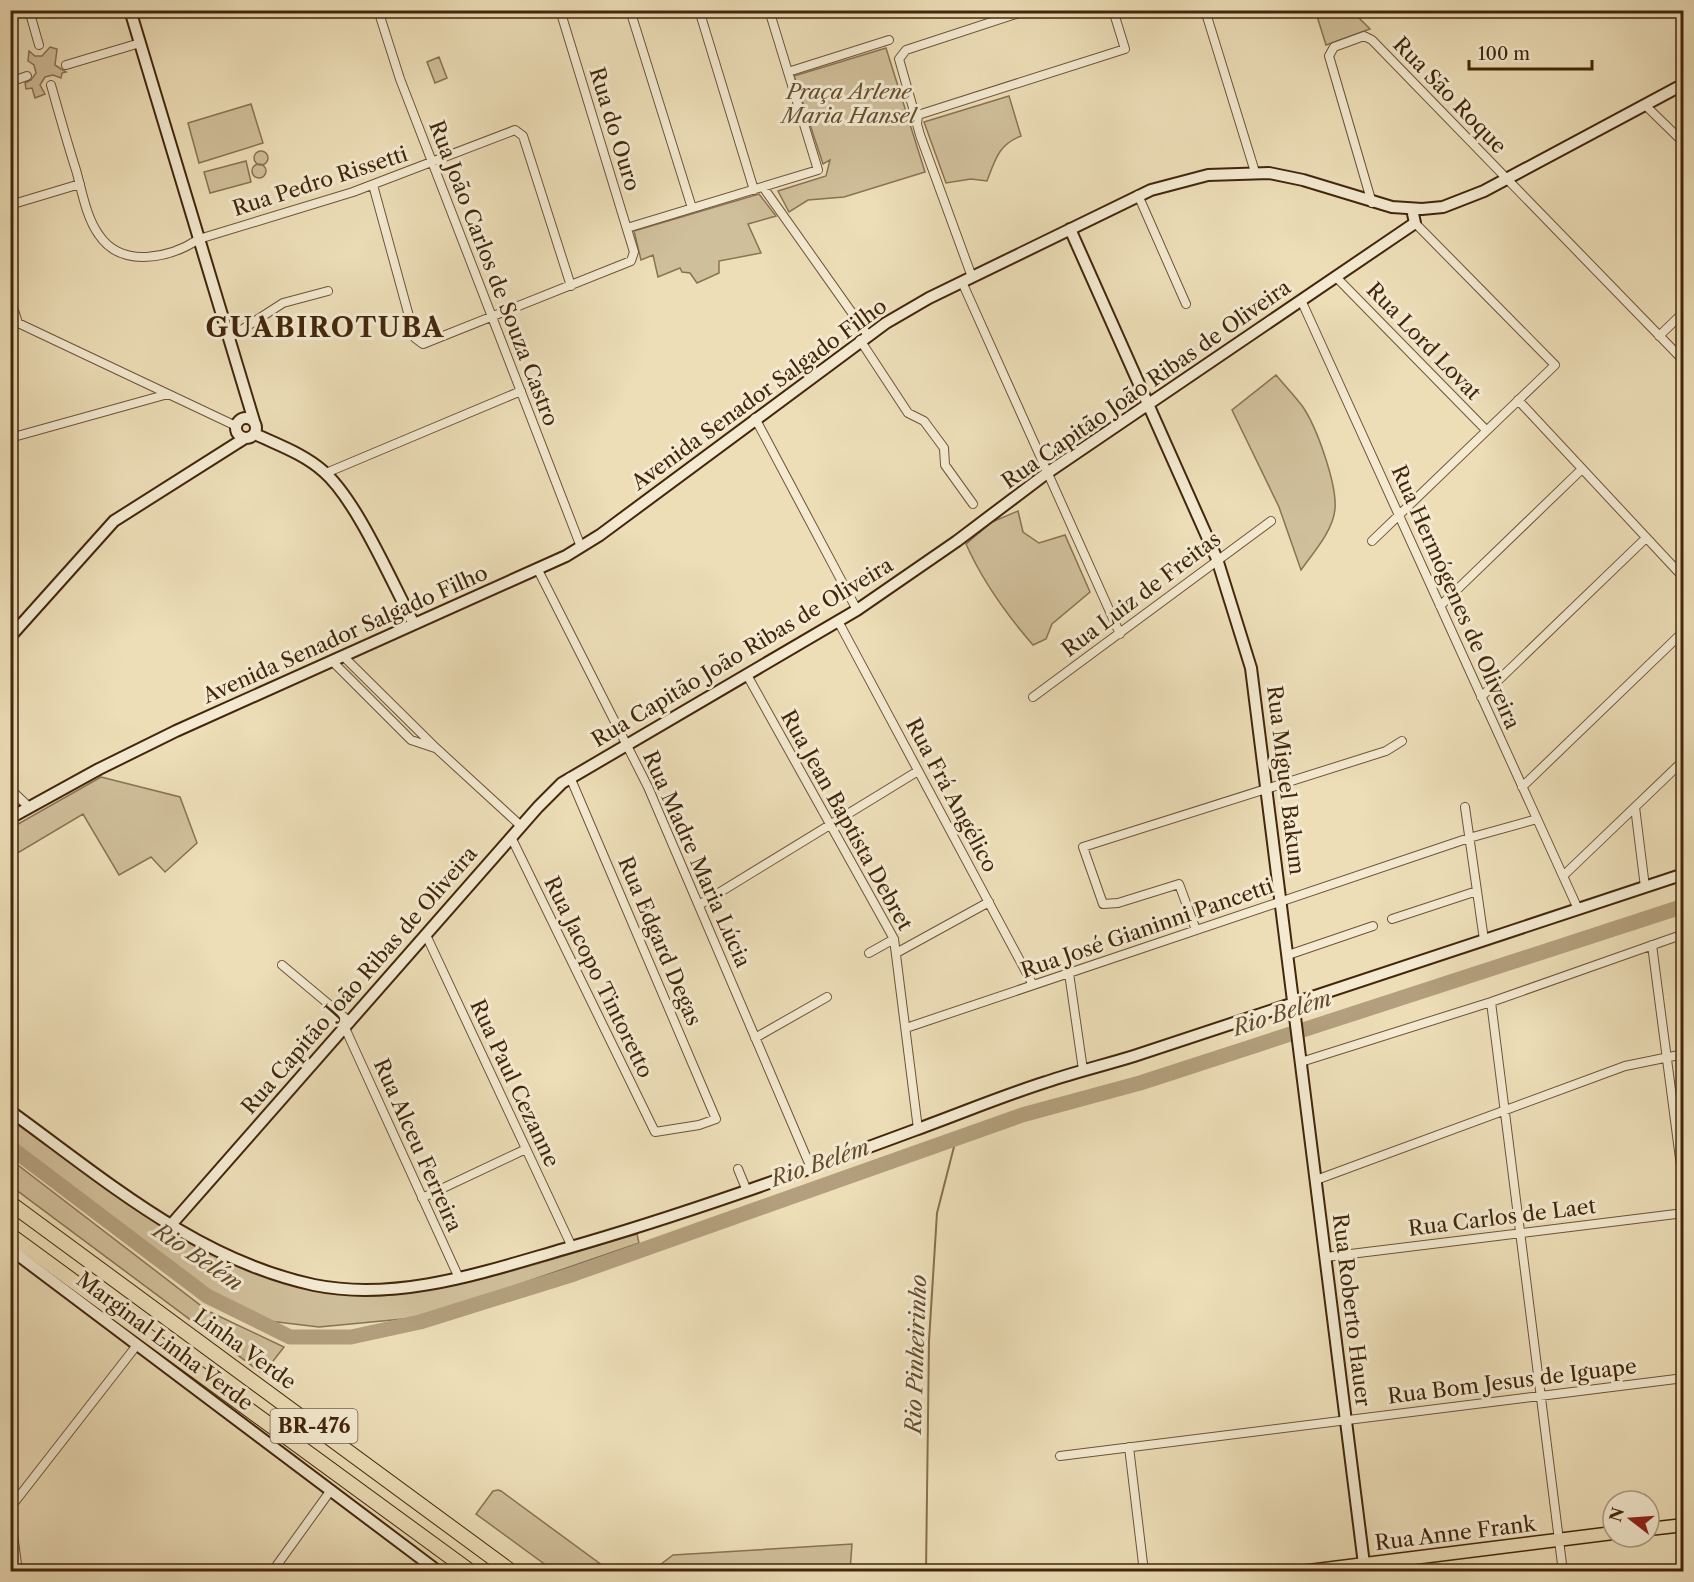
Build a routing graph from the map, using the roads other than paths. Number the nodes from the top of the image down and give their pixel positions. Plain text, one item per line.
1 (28, 10) edge
2 (130, 10) edge
3 (378, 10) edge
4 (560, 10) edge
5 (630, 10) edge
6 (699, 10) edge
7 (769, 10) edge
8 (1028, 10) edge
9 (1113, 10) edge
10 (1205, 10) edge
11 (889, 40) dead end
12 (140, 43) junction
13 (39, 45) dead end
14 (66, 65) dead end
15 (788, 72) junction
16 (27, 76) dead end
17 (10, 82) edge
18 (1683, 84) edge
19 (51, 85) dead end
20 (1645, 105) junction
21 (918, 115) junction
22 (1683, 143) edge
23 (432, 162) junction
24 (1255, 172) junction
25 (1506, 179) junction
26 (80, 184) junction
27 (373, 185) junction
28 (763, 187) junction
29 (754, 190) junction
30 (1138, 195) junction
31 (1372, 203) junction
32 (10, 205) edge
33 (692, 208) junction
34 (1412, 209) junction
35 (1415, 223) junction
36 (627, 228) junction
37 (1070, 228) junction
38 (199, 239) junction
39 (1336, 276) junction
40 (972, 277) junction
41 (962, 282) junction
42 (571, 286) junction
43 (328, 291) dead end
44 (10, 298) edge
45 (1301, 300) junction
46 (1186, 304) dead end
47 (1683, 312) edge
48 (492, 318) junction
49 (14, 324) edge
50 (1659, 336) junction
51 (864, 337) junction
52 (229, 338) junction
53 (1683, 361) edge
54 (521, 391) junction
55 (168, 394) junction
56 (1518, 400) junction
57 (1148, 405) junction
58 (755, 418) junction
59 (254, 421) junction
60 (236, 426) junction
61 (1486, 430) junction
62 (250, 436) junction
63 (10, 438) edge
64 (1582, 469) junction
65 (326, 473) junction
66 (1047, 473) junction
67 (973, 504) dead end
68 (1399, 515) junction
69 (1270, 521) dead end
70 (1646, 538) junction
71 (1372, 541) dead end
72 (581, 548) junction
73 (1217, 559) junction
74 (538, 570) junction
75 (1683, 578) edge
76 (1440, 606) junction
77 (857, 610) junction
78 (838, 621) junction
79 (414, 624) junction
80 (1683, 631) edge
81 (1120, 634) junction
82 (10, 637) edge
83 (343, 656) junction
84 (332, 662) junction
85 (747, 675) junction
86 (1033, 697) dead end
87 (1481, 697) junction
88 (1402, 741) dead end
89 (628, 747) junction
90 (436, 748) junction
91 (1683, 760) edge
92 (918, 771) junction
93 (570, 777) junction
94 (1522, 787) junction
95 (1267, 788) junction
96 (10, 789) edge
97 (29, 807) junction
98 (1465, 807) dead end
99 (1635, 807) junction
100 (10, 818) edge
101 (1537, 819) junction
102 (831, 825) junction
103 (521, 826) junction
104 (511, 837) junction
105 (1469, 838) junction
106 (1683, 874) edge
107 (1563, 876) junction
108 (1646, 886) junction
109 (1477, 891) junction
110 (989, 902) junction
111 (1281, 902) junction
112 (699, 905) junction
113 (1578, 909) junction
114 (1392, 919) dead end
115 (1373, 926) dead end
116 (1196, 930) junction
117 (1683, 934) edge
118 (426, 935) junction
119 (894, 939) junction
120 (1484, 940) junction
121 (1653, 945) junction
122 (898, 952) junction
123 (868, 953) dead end
124 (1288, 955) junction
125 (282, 965) dead end
126 (1069, 973) junction
127 (1033, 985) junction
128 (827, 997) dead end
129 (1491, 1002) junction
130 (1294, 1007) junction
131 (347, 1025) junction
132 (906, 1028) junction
133 (755, 1038) junction
134 (1683, 1054) edge
135 (1666, 1056) junction
136 (1301, 1058) junction
137 (1083, 1071) junction
138 (1505, 1110) junction
139 (10, 1111) edge
140 (918, 1129) junction
141 (655, 1132) joint
142 (526, 1149) junction
143 (811, 1168) junction
144 (738, 1169) dead end
145 (1316, 1180) junction
146 (1683, 1190) edge
147 (747, 1191) junction
148 (422, 1198) junction
149 (10, 1203) edge
150 (1683, 1213) edge
151 (170, 1226) junction
152 (1520, 1233) junction
153 (10, 1235) edge
154 (572, 1247) junction
155 (10, 1249) edge
156 (1326, 1257) junction
157 (459, 1278) junction
158 (137, 1345) junction
159 (1683, 1378) edge
160 (1541, 1396) junction
161 (1346, 1420) junction
162 (1129, 1447) junction
163 (1060, 1456) dead end
164 (331, 1490) junction
165 (10, 1510) edge
166 (1683, 1525) edge
167 (1661, 1528) edge
168 (1601, 1535) edge
169 (1559, 1540) junction
170 (1364, 1568) edge
171 (18, 1572) edge
172 (272, 1572) edge
173 (439, 1572) edge
174 (471, 1572) edge
175 (512, 1572) edge
176 (1144, 1572) edge
177 (1301, 1572) edge
178 (1563, 1572) edge

1 - 13 street
2 - 12 street
3 - 23 street, Rua João Carlos de Souza Castro
4 - 36 street, Rua do Ouro
5 - 33 street
6 - 29 street
7 - 15 street
8 - 21 street
9 - 21 street
10 - 24 street
11 - 15 street
12 - 14 street
12 - 38 street
15 - 28 street
16 - 17 street
18 - 20 street, Avenida Senador Salgado Filho
19 - 26 street, Rua Pedro Rissetti
20 - 22 street
20 - 25 street, Avenida Senador Salgado Filho
21 - 40 street
23 - 27 street, Rua Pedro Rissetti
23 - 42 street, Rua Pedro Rissetti
23 - 48 street, Rua João Carlos de Souza Castro
24 - 30 street, Avenida Senador Salgado Filho
24 - 31 street, Avenida Senador Salgado Filho
25 - 31 street, Rua São Roque
25 - 34 street, Avenida Senador Salgado Filho
25 - 50 street, Rua São Roque
26 - 32 street
26 - 38 street, Rua Pedro Rissetti
27 - 38 street, Rua Pedro Rissetti
27 - 48 street
28 - 29 street
28 - 51 street
29 - 33 street
30 - 37 street, Avenida Senador Salgado Filho
30 - 46 street
31 - 34 street, Avenida Senador Salgado Filho
33 - 36 street
34 - 35 street
35 - 39 street, Rua Capitão João Ribas de Oliveira
35 - 56 street
36 - 42 street, Rua do Ouro
37 - 40 street, Avenida Senador Salgado Filho
37 - 57 street, Rua Miguel Bakum
38 - 52 street
39 - 45 street, Rua Capitão João Ribas de Oliveira
39 - 61 street, Rua Lord Lovat
40 - 41 street, Avenida Senador Salgado Filho
41 - 51 street, Avenida Senador Salgado Filho
41 - 66 street
42 - 48 street
43 - 52 street
44 - 49 street
45 - 57 street, Rua Capitão João Ribas de Oliveira
45 - 68 street, Rua Hermógenes de Oliveira
47 - 50 street
48 - 54 street, Rua João Carlos de Souza Castro
49 - 55 street
50 - 53 street, Rua São Roque
51 - 58 street, Avenida Senador Salgado Filho
51 - 67 street
52 - 59 street
54 - 65 street
54 - 72 street, Rua João Carlos de Souza Castro
55 - 60 street
55 - 63 street
56 - 61 street
56 - 64 street
57 - 66 street, Rua Capitão João Ribas de Oliveira
57 - 73 street, Rua Miguel Bakum
58 - 72 street, Avenida Senador Salgado Filho
58 - 77 street
59 - 60 street
59 - 62 street
60 - 62 street
61 - 68 street
62 - 65 street
62 - 82 street
64 - 70 street
64 - 76 street
65 - 79 street
66 - 77 street, Rua Capitão João Ribas de Oliveira
66 - 81 street
68 - 71 street
68 - 76 street, Rua Hermógenes de Oliveira
69 - 73 street, Rua Luiz de Freitas
70 - 75 street
70 - 87 street
72 - 74 street, Avenida Senador Salgado Filho
73 - 81 street, Rua Luiz de Freitas
73 - 95 street, Rua Miguel Bakum
74 - 79 street, Avenida Senador Salgado Filho
74 - 89 street, Rua Madre Maria Lúcia
76 - 87 street, Rua Hermógenes de Oliveira
77 - 78 street, Rua Capitão João Ribas de Oliveira
78 - 85 street, Rua Capitão João Ribas de Oliveira
78 - 92 street, Rua Frá Angélico
79 - 83 street, Avenida Senador Salgado Filho
80 - 94 street
81 - 86 street, Rua Luiz de Freitas
83 - 84 street, Avenida Senador Salgado Filho
83 - 90 street
84 - 90 street
84 - 97 street, Avenida Senador Salgado Filho
85 - 89 street, Rua Capitão João Ribas de Oliveira
85 - 102 street, Rua Jean Baptista Debret
87 - 94 street, Rua Hermógenes de Oliveira
88 - 95 street
89 - 93 street, Rua Capitão João Ribas de Oliveira
89 - 112 street, Rua Madre Maria Lúcia
90 - 103 street
91 - 99 street
92 - 102 street
92 - 110 street, Rua Frá Angélico
93 - 103 street, Rua Capitão João Ribas de Oliveira
93 - 141 street, Rua Edgard Degas
94 - 101 street, Rua Hermógenes de Oliveira
95 - 111 street, Rua Miguel Bakum
95 - 116 street
96 - 97 street
97 - 100 street, Avenida Senador Salgado Filho
98 - 105 street
99 - 107 street
99 - 108 street
101 - 105 street, Rua José Gianinni Pancetti
101 - 107 street, Rua Hermógenes de Oliveira
102 - 112 street
102 - 119 street, Rua Jean Baptista Debret
103 - 104 street, Rua Capitão João Ribas de Oliveira
104 - 118 street, Rua Capitão João Ribas de Oliveira
104 - 141 street, Rua Jacopo Tintoretto
105 - 109 street
105 - 111 street, Rua José Gianinni Pancetti
106 - 108 street
107 - 113 street, Rua Hermógenes de Oliveira
108 - 113 street
109 - 114 street
109 - 120 street
110 - 122 street
110 - 127 street, Rua Frá Angélico
111 - 116 street, Rua José Gianinni Pancetti
111 - 124 street, Rua Miguel Bakum
112 - 133 street, Rua Madre Maria Lúcia
113 - 120 street
115 - 124 street
116 - 126 street, Rua José Gianinni Pancetti
117 - 121 street
118 - 131 street, Rua Capitão João Ribas de Oliveira
118 - 142 street, Rua Paul Cezanne
119 - 122 street, Rua Jean Baptista Debret
119 - 123 street
120 - 130 street
121 - 129 street
121 - 135 street
122 - 132 street, Rua Jean Baptista Debret
124 - 130 street, Rua Miguel Bakum
125 - 131 street, Rua Alceu Ferreira
126 - 127 street, Rua José Gianinni Pancetti
126 - 137 street
127 - 132 street, Rua José Gianinni Pancetti
128 - 133 street
129 - 136 street
129 - 138 street
130 - 136 street, Rua Miguel Bakum
130 - 137 street
131 - 148 street, Rua Alceu Ferreira
131 - 151 street, Rua Capitão João Ribas de Oliveira
132 - 140 street, Rua Jean Baptista Debret
133 - 143 street, Rua Madre Maria Lúcia
134 - 135 street
135 - 138 street
135 - 146 street
136 - 145 street, Rua Roberto Hauer
137 - 140 street
138 - 145 street
138 - 152 street
139 - 151 street
140 - 143 street
142 - 148 street
142 - 154 street, Rua Paul Cezanne
143 - 147 street
144 - 147 street
145 - 156 street, Rua Roberto Hauer
147 - 154 street
148 - 157 street, Rua Alceu Ferreira
149 - 175 highway, Linha Verde / BR-476
150 - 152 street, Rua Carlos de Laet
151 - 157 street
152 - 156 street, Rua Carlos de Laet
152 - 160 street
153 - 174 highway, BR-476
154 - 157 street
155 - 158 street, Marginal Linha Verde
156 - 161 street, Rua Roberto Hauer
158 - 164 street, Marginal Linha Verde
158 - 165 street
159 - 160 street, Rua Bom Jesus de Iguape
160 - 161 street, Rua Bom Jesus de Iguape
160 - 169 street
161 - 162 street, Rua Bom Jesus de Iguape
161 - 170 street, Rua Roberto Hauer
162 - 163 street, Rua Bom Jesus de Iguape
162 - 176 street
164 - 172 street
164 - 173 street, Marginal Linha Verde
165 - 171 street
166 - 167 main road
168 - 169 main road, Rua Anne Frank
169 - 170 main road, Rua Anne Frank
169 - 178 street
170 - 177 main road, Rua Anne Frank

